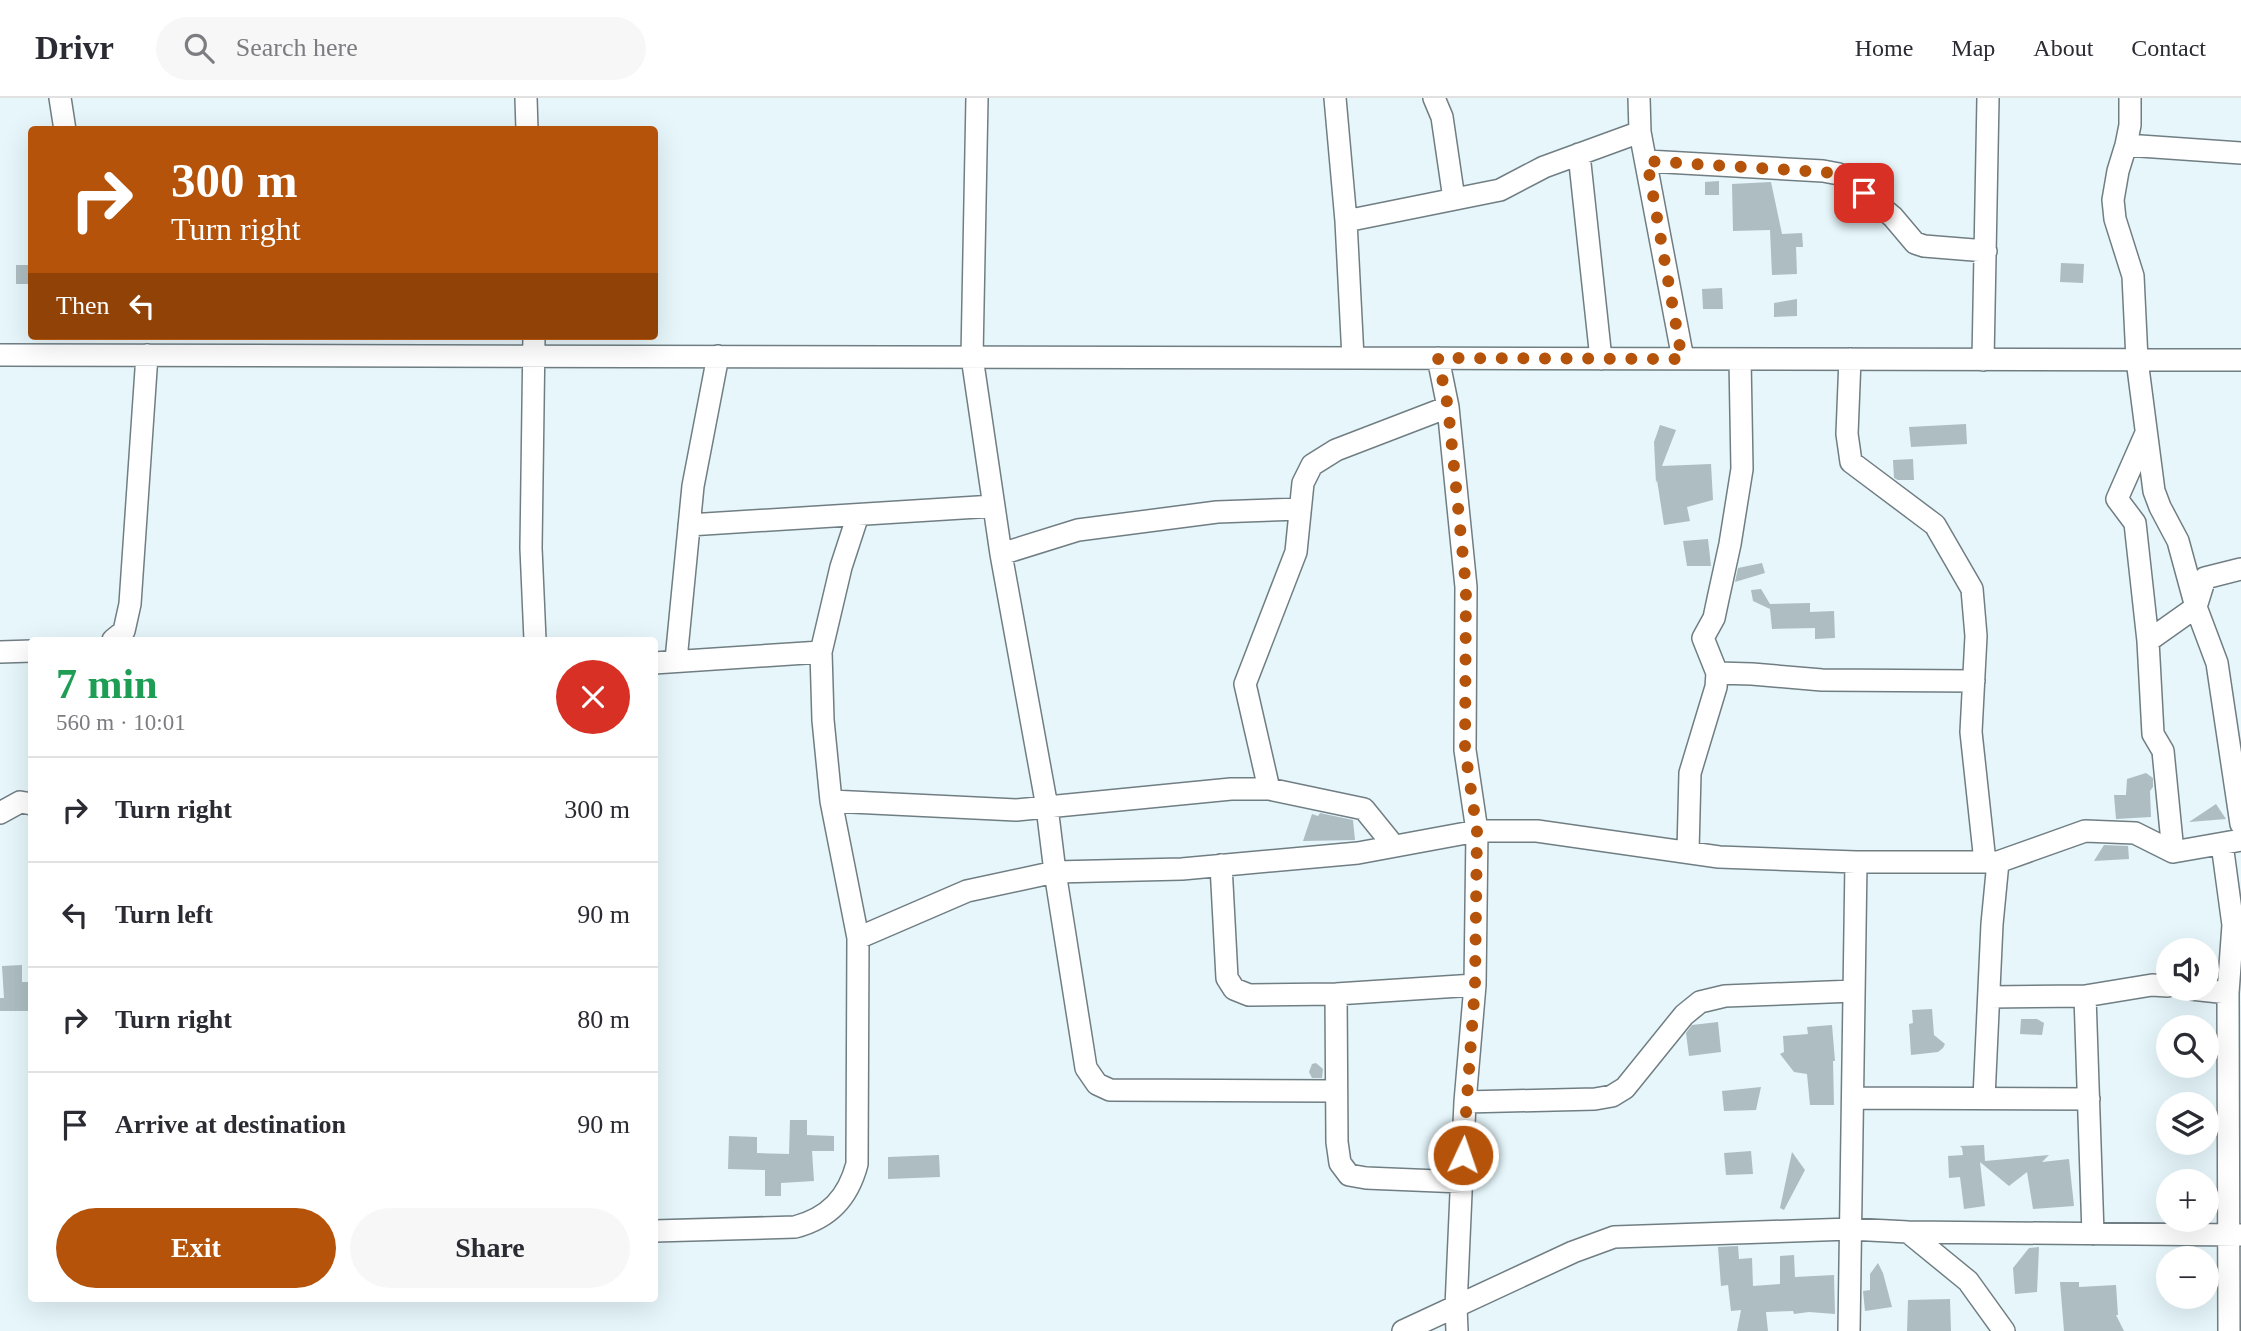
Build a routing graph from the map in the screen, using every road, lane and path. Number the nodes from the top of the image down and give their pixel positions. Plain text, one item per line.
1 (60, 98) edge
2 (526, 98) edge
3 (977, 98) edge
4 (1335, 98) edge
5 (1433, 98) edge
6 (1639, 98) edge
7 (1987, 98) edge
8 (2130, 98) edge
9 (64, 126) edge
10 (527, 126) edge
11 (1640, 132) junction
12 (2126, 145) junction
13 (2241, 153) edge
14 (1580, 154) junction
15 (1647, 161) junction
16 (1454, 199) junction
17 (1346, 221) junction
18 (1986, 251) junction
19 (106, 345) edge
20 (534, 346) edge
21 (0, 355) edge
22 (147, 355) junction
23 (718, 356) junction
24 (972, 357) junction
25 (1353, 358) junction
26 (1438, 358) junction
27 (1601, 359) junction
28 (1682, 359) junction
29 (1740, 359) junction
30 (1850, 359) junction
31 (1983, 359) junction
32 (2137, 360) junction
33 (2241, 360) edge
34 (1448, 407) junction
35 (2147, 433) junction
36 (994, 506) junction
37 (1300, 509) junction
38 (858, 515) junction
39 (689, 525) junction
40 (1001, 554) junction
41 (2241, 569) edge
42 (2196, 607) junction
43 (123, 637) edge
44 (535, 637) edge
45 (2147, 641) junction
46 (28, 651) edge
47 (0, 652) edge
48 (821, 652) junction
49 (676, 660) junction
50 (658, 662) edge
51 (1717, 673) junction
52 (1974, 681) junction
53 (1269, 789) junction
54 (831, 801) junction
55 (28, 804) edge
56 (1047, 807) junction
57 (0, 813) edge
58 (2241, 824) edge
59 (1477, 831) junction
60 (2232, 842) edge
61 (1394, 846) junction
62 (1688, 851) junction
63 (2173, 852) junction
64 (1856, 862) junction
65 (1992, 862) junction
66 (1221, 865) junction
67 (1055, 872) junction
68 (858, 938) junction
69 (1475, 985) junction
70 (2156, 985) edge
71 (1854, 991) junction
72 (2219, 992) edge
73 (2228, 993) junction
74 (1336, 994) junction
75 (2085, 996) junction
76 (1989, 997) junction
77 (1336, 1091) junction
78 (1853, 1098) junction
79 (1984, 1098) junction
80 (2090, 1099) junction
81 (2235, 1100) edge
82 (1465, 1102) junction
83 (1461, 1182) junction
84 (1850, 1229) junction
85 (658, 1231) edge
86 (1908, 1232) junction
87 (2093, 1234) junction
88 (2235, 1235) edge
89 (1456, 1307) junction
90 (1403, 1331) edge
91 (1457, 1331) edge
92 (1849, 1331) edge
93 (2004, 1331) edge
94 (2229, 1331) edge

1 - 9 street
2 - 10 street
3 - 24 street
4 - 17 street
5 - 16 street
6 - 11 street
7 - 18 street
8 - 12 street
11 - 14 street
11 - 15 street
12 - 13 street
12 - 32 street
14 - 16 street
14 - 27 street
15 - 18 street
15 - 28 street
16 - 17 street
17 - 25 street
18 - 31 street
19 - 21 street
19 - 22 street
20 - 22 street
20 - 23 street
20 - 44 street
22 - 43 street
23 - 24 street
23 - 39 street
24 - 25 street
24 - 36 street
25 - 26 street
26 - 27 street
26 - 34 street
27 - 28 street
28 - 29 street
29 - 30 street
29 - 51 street
30 - 31 street
30 - 52 street
31 - 32 street
32 - 33 street
32 - 35 street
34 - 37 street
34 - 59 street
35 - 42 street
35 - 45 street
36 - 38 street
36 - 40 street
37 - 40 street
37 - 53 street
38 - 39 street
38 - 48 street
39 - 49 street
40 - 56 street
41 - 42 street
42 - 45 street
42 - 58 street
45 - 63 street
46 - 47 street
48 - 49 street
48 - 54 street
49 - 50 street
51 - 52 street
51 - 62 street
52 - 65 street
53 - 56 street
53 - 61 street
54 - 56 street
54 - 68 street
55 - 57 street
56 - 67 street
59 - 61 street
59 - 62 street
59 - 69 street
60 - 63 street
60 - 73 street
61 - 66 street
62 - 64 street
63 - 65 street
64 - 65 street
64 - 71 street
65 - 76 street
66 - 67 street
66 - 74 street
67 - 68 street
67 - 77 street
68 - 85 street
69 - 74 street
69 - 82 street
70 - 75 street
71 - 78 street
71 - 82 street
72 - 73 street
73 - 81 street
74 - 77 street
75 - 76 street
75 - 80 street
76 - 79 street
77 - 83 street
78 - 79 street
78 - 84 street
79 - 80 street
80 - 87 street
81 - 88 street
82 - 83 street
83 - 89 street
84 - 86 street
84 - 89 street
84 - 92 street
86 - 87 street
86 - 93 street
87 - 88 street
88 - 94 street
89 - 90 street
89 - 91 street

